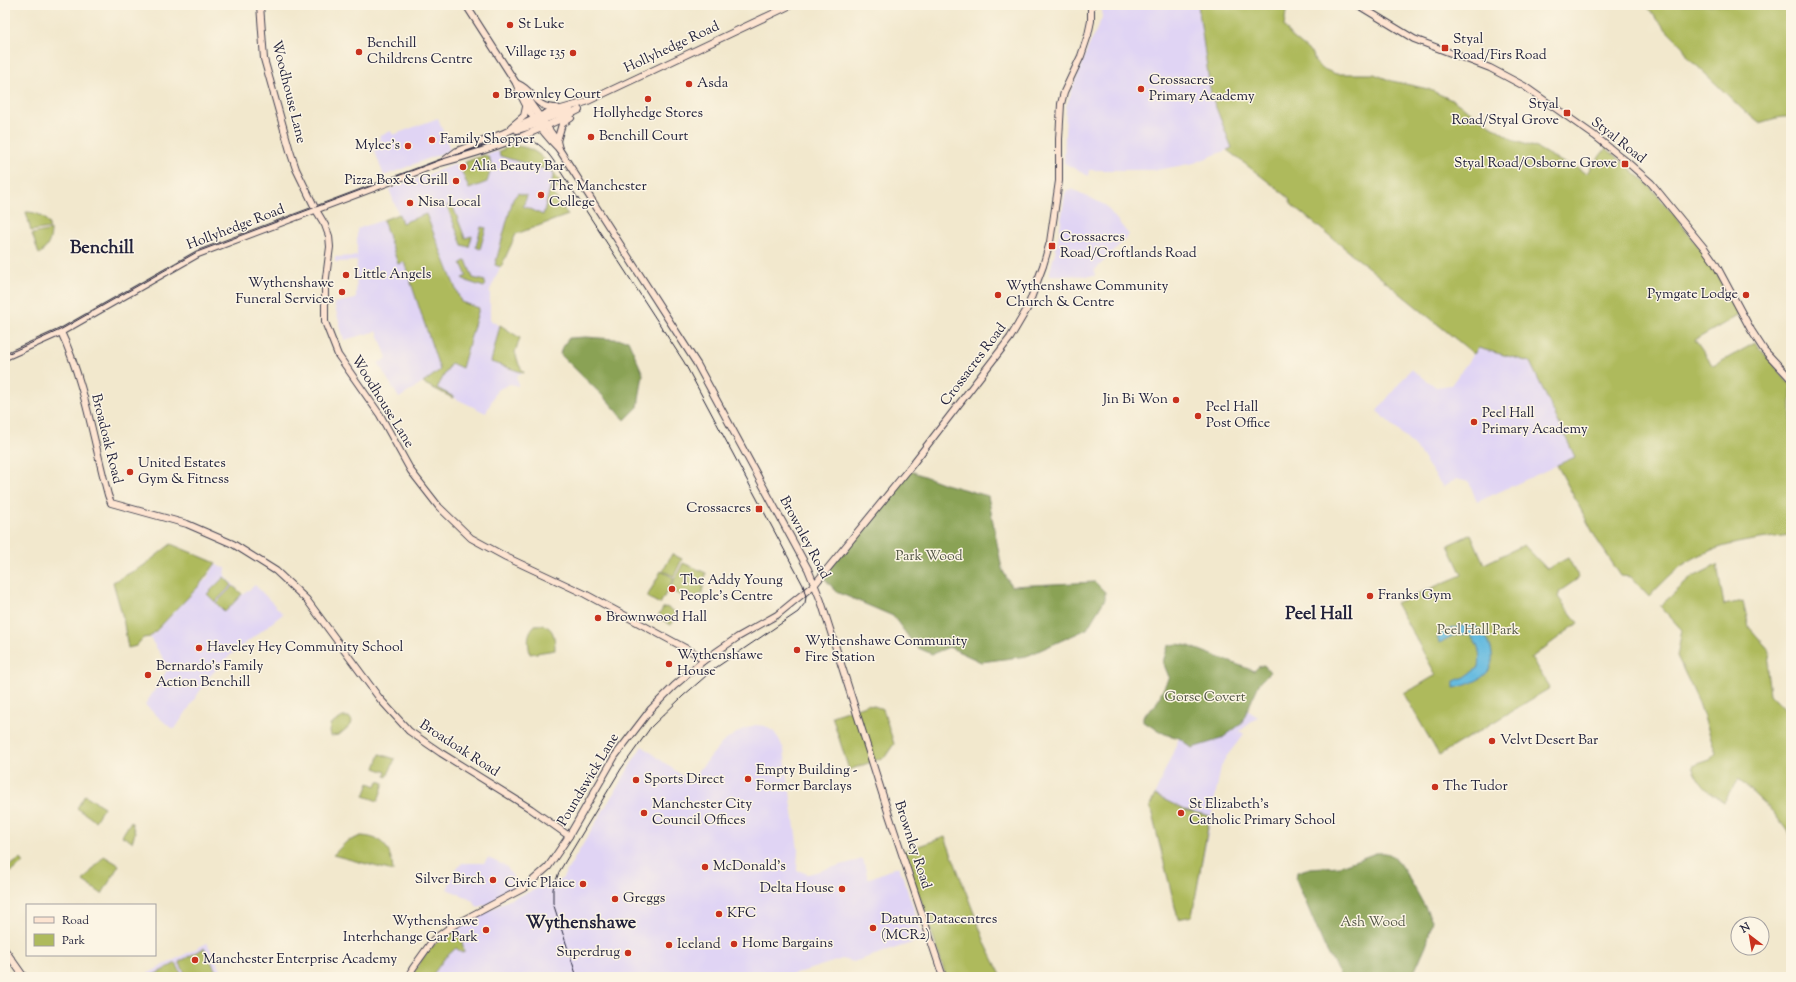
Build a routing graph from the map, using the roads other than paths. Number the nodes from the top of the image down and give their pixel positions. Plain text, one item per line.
1 (260, 5) edge
2 (466, 5) edge
3 (791, 5) edge
4 (1091, 5) edge
5 (1358, 5) edge
6 (516, 83) junction
7 (526, 106) junction
8 (583, 106) junction
9 (562, 108) junction
10 (540, 122) junction
11 (504, 133) junction
12 (558, 141) junction
13 (559, 149) junction
14 (441, 162) junction
15 (316, 210) junction
16 (61, 332) junction
17 (5, 357) edge
18 (1791, 379) edge
19 (814, 584) junction
20 (703, 661) junction
21 (569, 836) junction
22 (5, 950) edge
23 (24, 977) edge
24 (408, 977) edge
25 (943, 977) edge

1 - 15 street, Woodhouse Lane
2 - 6 street, Brownley Road
3 - 8 street, Hollyhedge Road
4 - 19 street, Crossacres Road
5 - 18 street, Styal Road
6 - 7 street, Brownley Road
6 - 9 street
6 - 10 street, Brownley Road
7 - 10 street, Brownley Road
7 - 11 street
8 - 9 street, Hollyhedge Road
8 - 10 street, Hollyhedge Road
8 - 12 street
9 - 10 street, Hollyhedge Road
10 - 11 street
10 - 12 street, Brownley Road
10 - 13 street, Brownley Road
10 - 14 street, Hollyhedge Road
11 - 14 street, Hollyhedge Road
12 - 13 street, Brownley Road
13 - 19 street, Brownley Road
14 - 15 street, Hollyhedge Road
15 - 16 street, Hollyhedge Road
15 - 20 street, Woodhouse Lane
16 - 17 street, Hollyhedge Road
16 - 21 street, Broadoak Road
19 - 20 street, Poundswick Lane
19 - 25 street, Brownley Road
20 - 21 street, Poundswick Lane
21 - 24 street, Poundswick Lane
22 - 23 street

